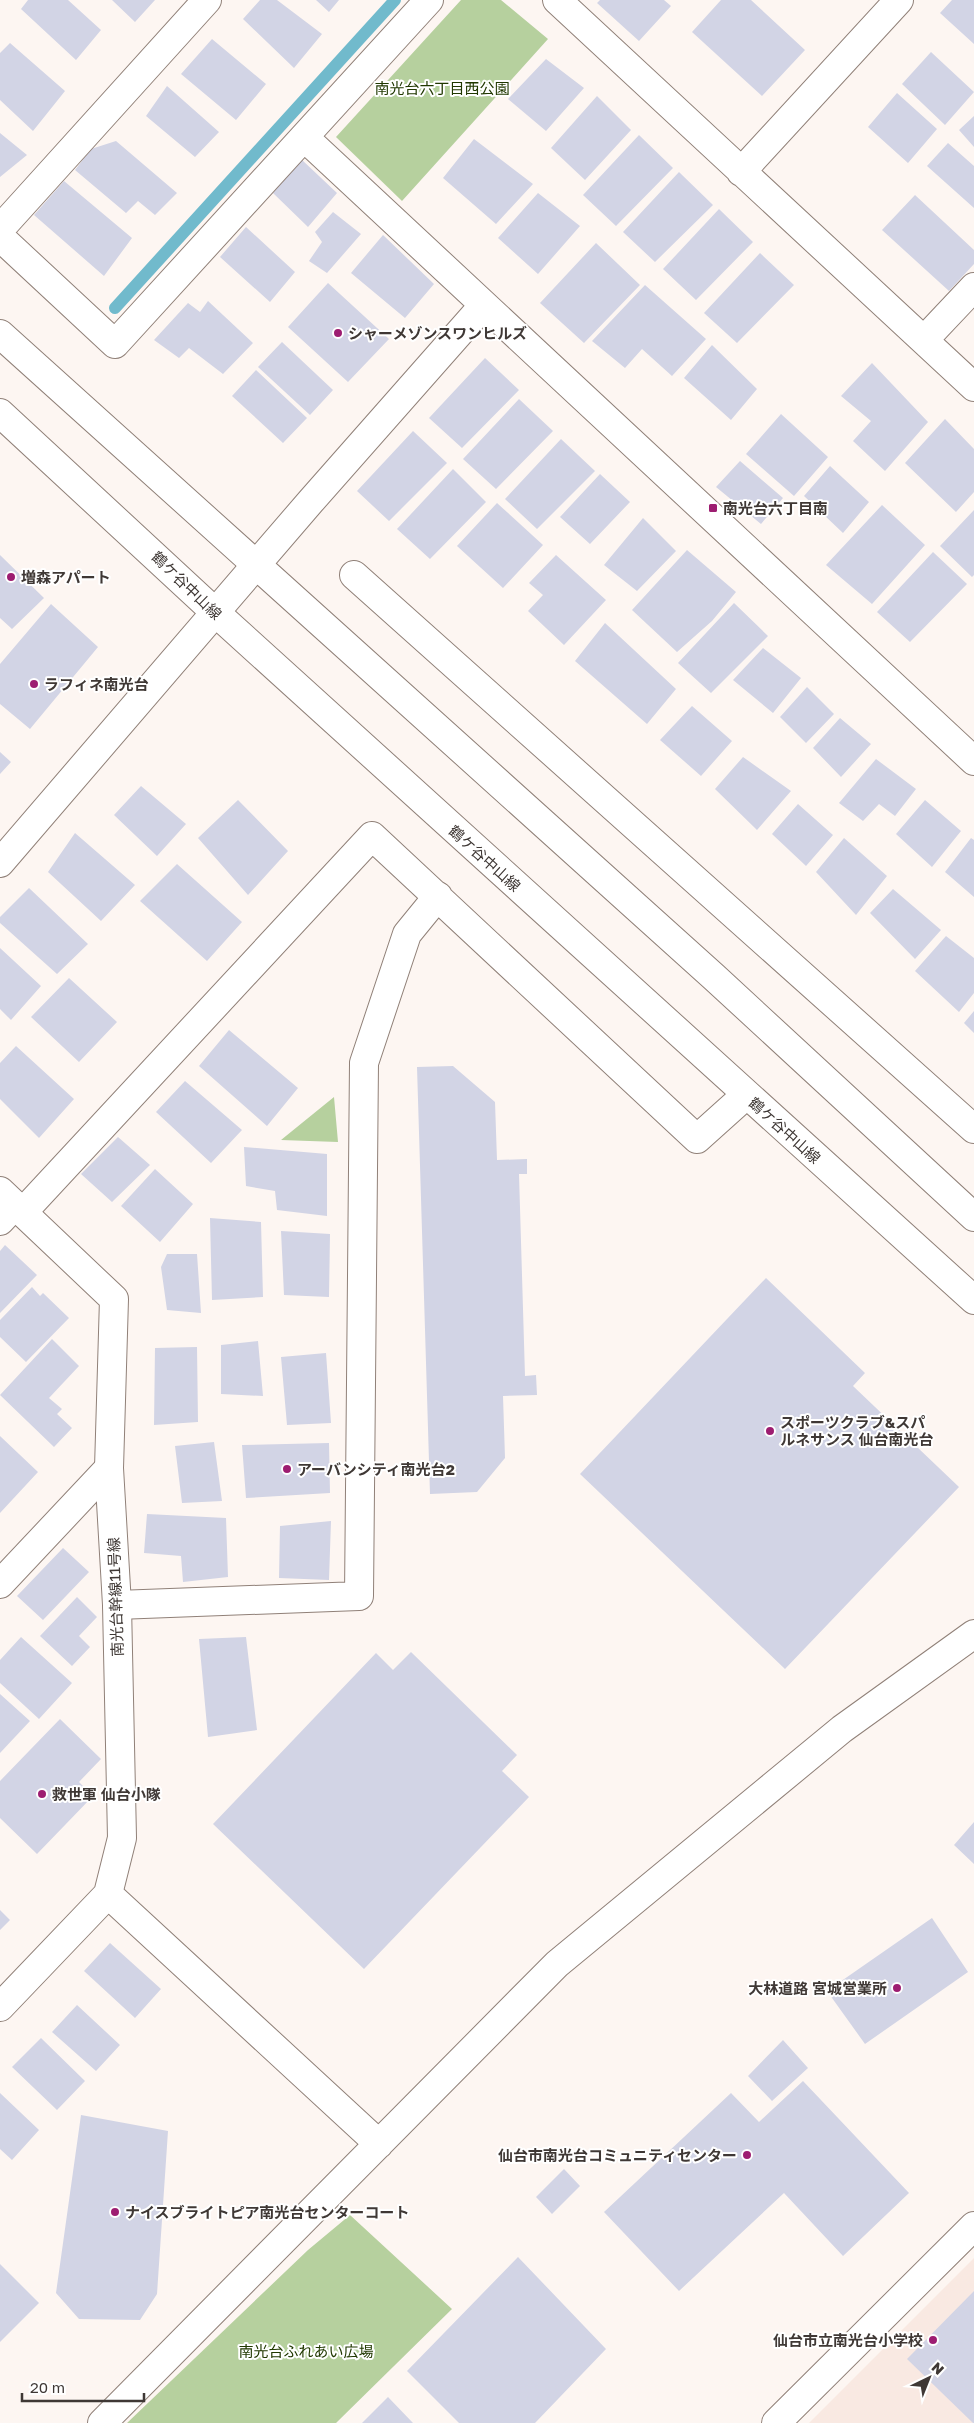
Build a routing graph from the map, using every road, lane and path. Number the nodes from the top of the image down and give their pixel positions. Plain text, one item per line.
1 (207, 0) edge
2 (429, 0) edge
3 (557, 0) edge
4 (899, 0) edge
5 (305, 138) junction
6 (741, 172) junction
7 (0, 229) edge
8 (0, 237) edge
9 (974, 287) edge
10 (484, 306) junction
11 (0, 334) edge
12 (924, 340) junction
13 (974, 387) edge
14 (0, 413) edge
15 (256, 566) junction
16 (354, 575) dead end
17 (216, 613) junction
18 (974, 761) edge
19 (0, 863) edge
20 (438, 896) junction
21 (746, 1096) junction
22 (972, 1124) edge
23 (10, 1207) edge
24 (974, 1217) edge
25 (974, 1300) edge
26 (109, 1468) junction
27 (0, 1584) edge
28 (117, 1605) junction
29 (974, 1634) edge
30 (108, 1894) junction
31 (0, 2007) edge
32 (379, 2144) junction
33 (974, 2226) edge
34 (102, 2423) edge
35 (776, 2423) edge

1 - 7 street
2 - 5 street
3 - 6 street
4 - 6 street
5 - 8 street
5 - 10 street
6 - 12 street
9 - 12 street
10 - 15 street
10 - 18 street
11 - 15 street
12 - 13 street
14 - 17 street, 鶴ケ谷中山線
15 - 17 street
15 - 24 street
16 - 22 street
17 - 19 street
17 - 21 street, 鶴ケ谷中山線
20 - 21 street
20 - 23 street
20 - 28 street
21 - 25 street, 鶴ケ谷中山線
23 - 26 street, 南光台幹線11号線
26 - 27 street
26 - 28 street, 南光台幹線11号線
28 - 30 street, 南光台幹線11号線
29 - 32 street
30 - 31 street, 南光台幹線11号線
30 - 32 street
32 - 34 street
33 - 35 street

